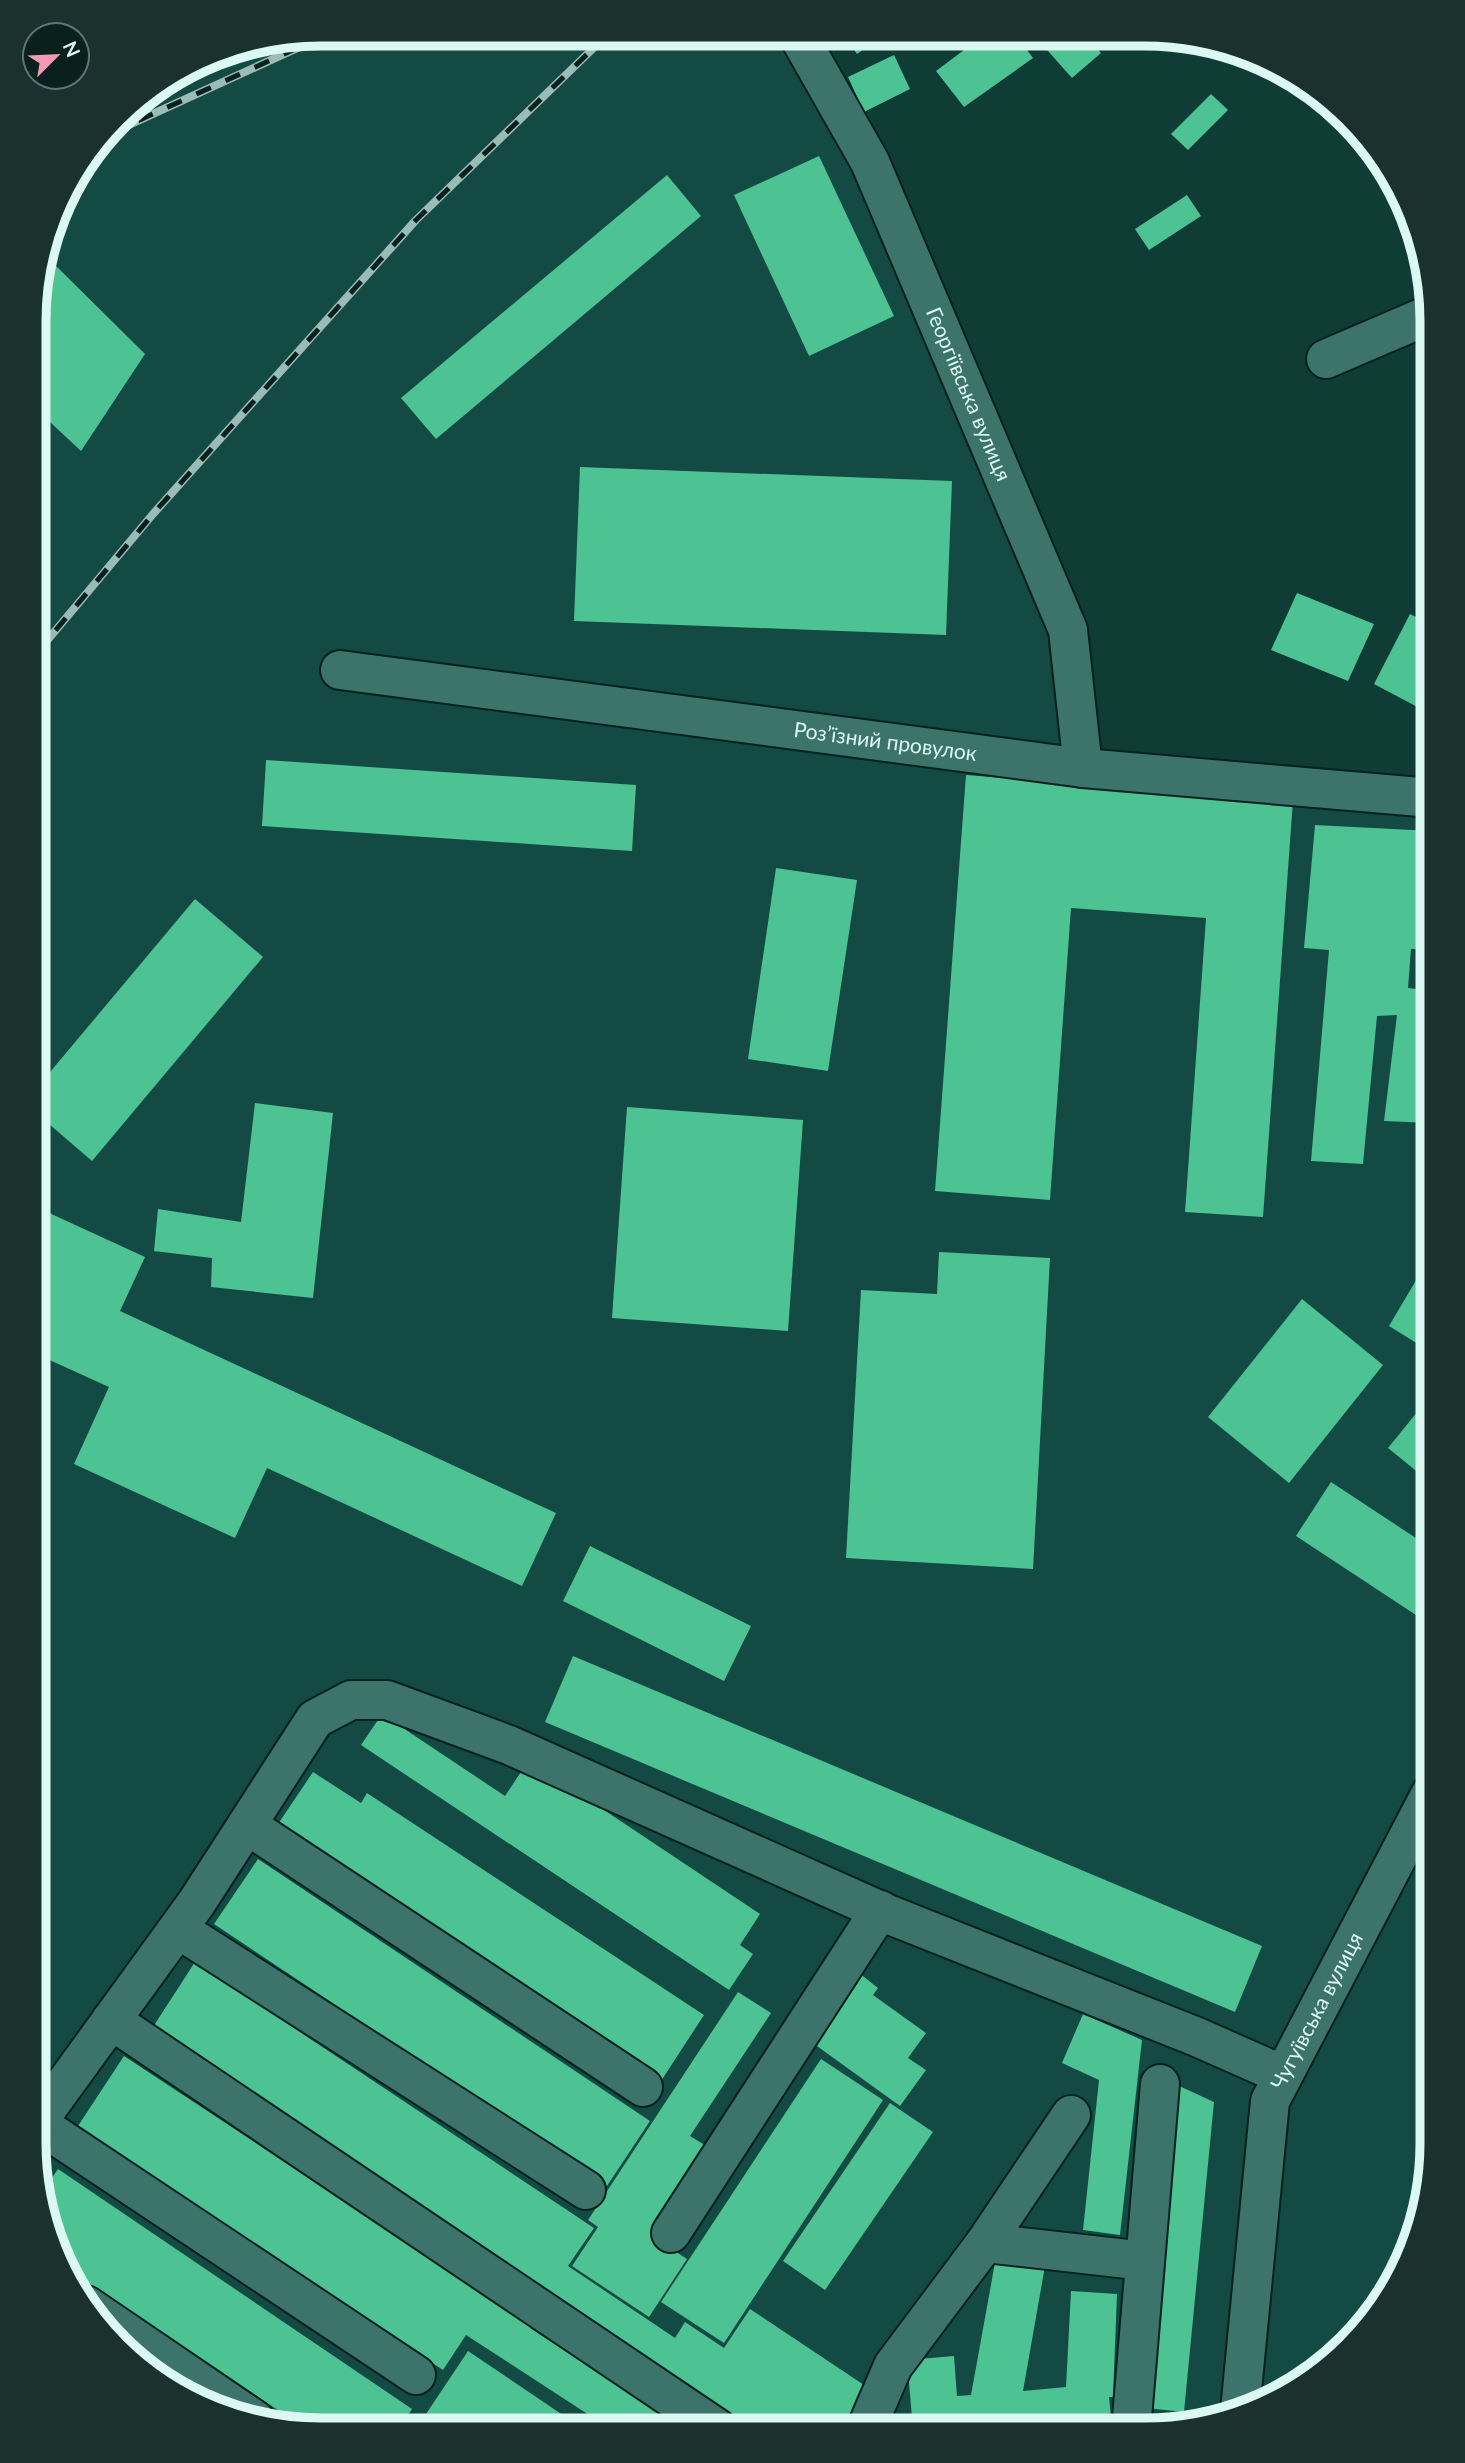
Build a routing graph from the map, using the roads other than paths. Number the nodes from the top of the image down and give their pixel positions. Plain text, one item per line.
1 (804, 46) edge
2 (1420, 319) edge
3 (1326, 359) dead end
4 (340, 670) dead end
5 (1083, 768) junction
6 (1420, 798) edge
7 (1420, 1814) edge
8 (247, 1825) junction
9 (880, 1910) junction
10 (178, 1929) junction
11 (111, 2020) junction
12 (1283, 2075) junction
13 (1160, 2084) dead end
14 (643, 2087) dead end
15 (46, 2111) edge
16 (1071, 2115) dead end
17 (46, 2133) edge
18 (586, 2190) dead end
19 (671, 2233) dead end
20 (985, 2243) junction
21 (1145, 2261) junction
22 (114, 2324) edge
23 (416, 2375) dead end
24 (1241, 2400) edge
25 (228, 2402) edge
26 (703, 2418) edge
27 (871, 2418) edge
28 (1132, 2418) edge

1 - 5 street, Георгіївська вулиця
2 - 3 street
4 - 5 street, Роз’їзний провулок
5 - 6 street, Роз’їзний провулок
7 - 12 street, Чугуївська вулиця
8 - 9 street
8 - 10 street
8 - 14 street
9 - 12 street
9 - 19 street
10 - 11 street
10 - 18 street
11 - 15 street
11 - 26 street
12 - 24 street, Чугуївська вулиця
13 - 21 street
16 - 20 street
17 - 23 street
20 - 21 street
20 - 27 street
21 - 28 street
22 - 25 street

